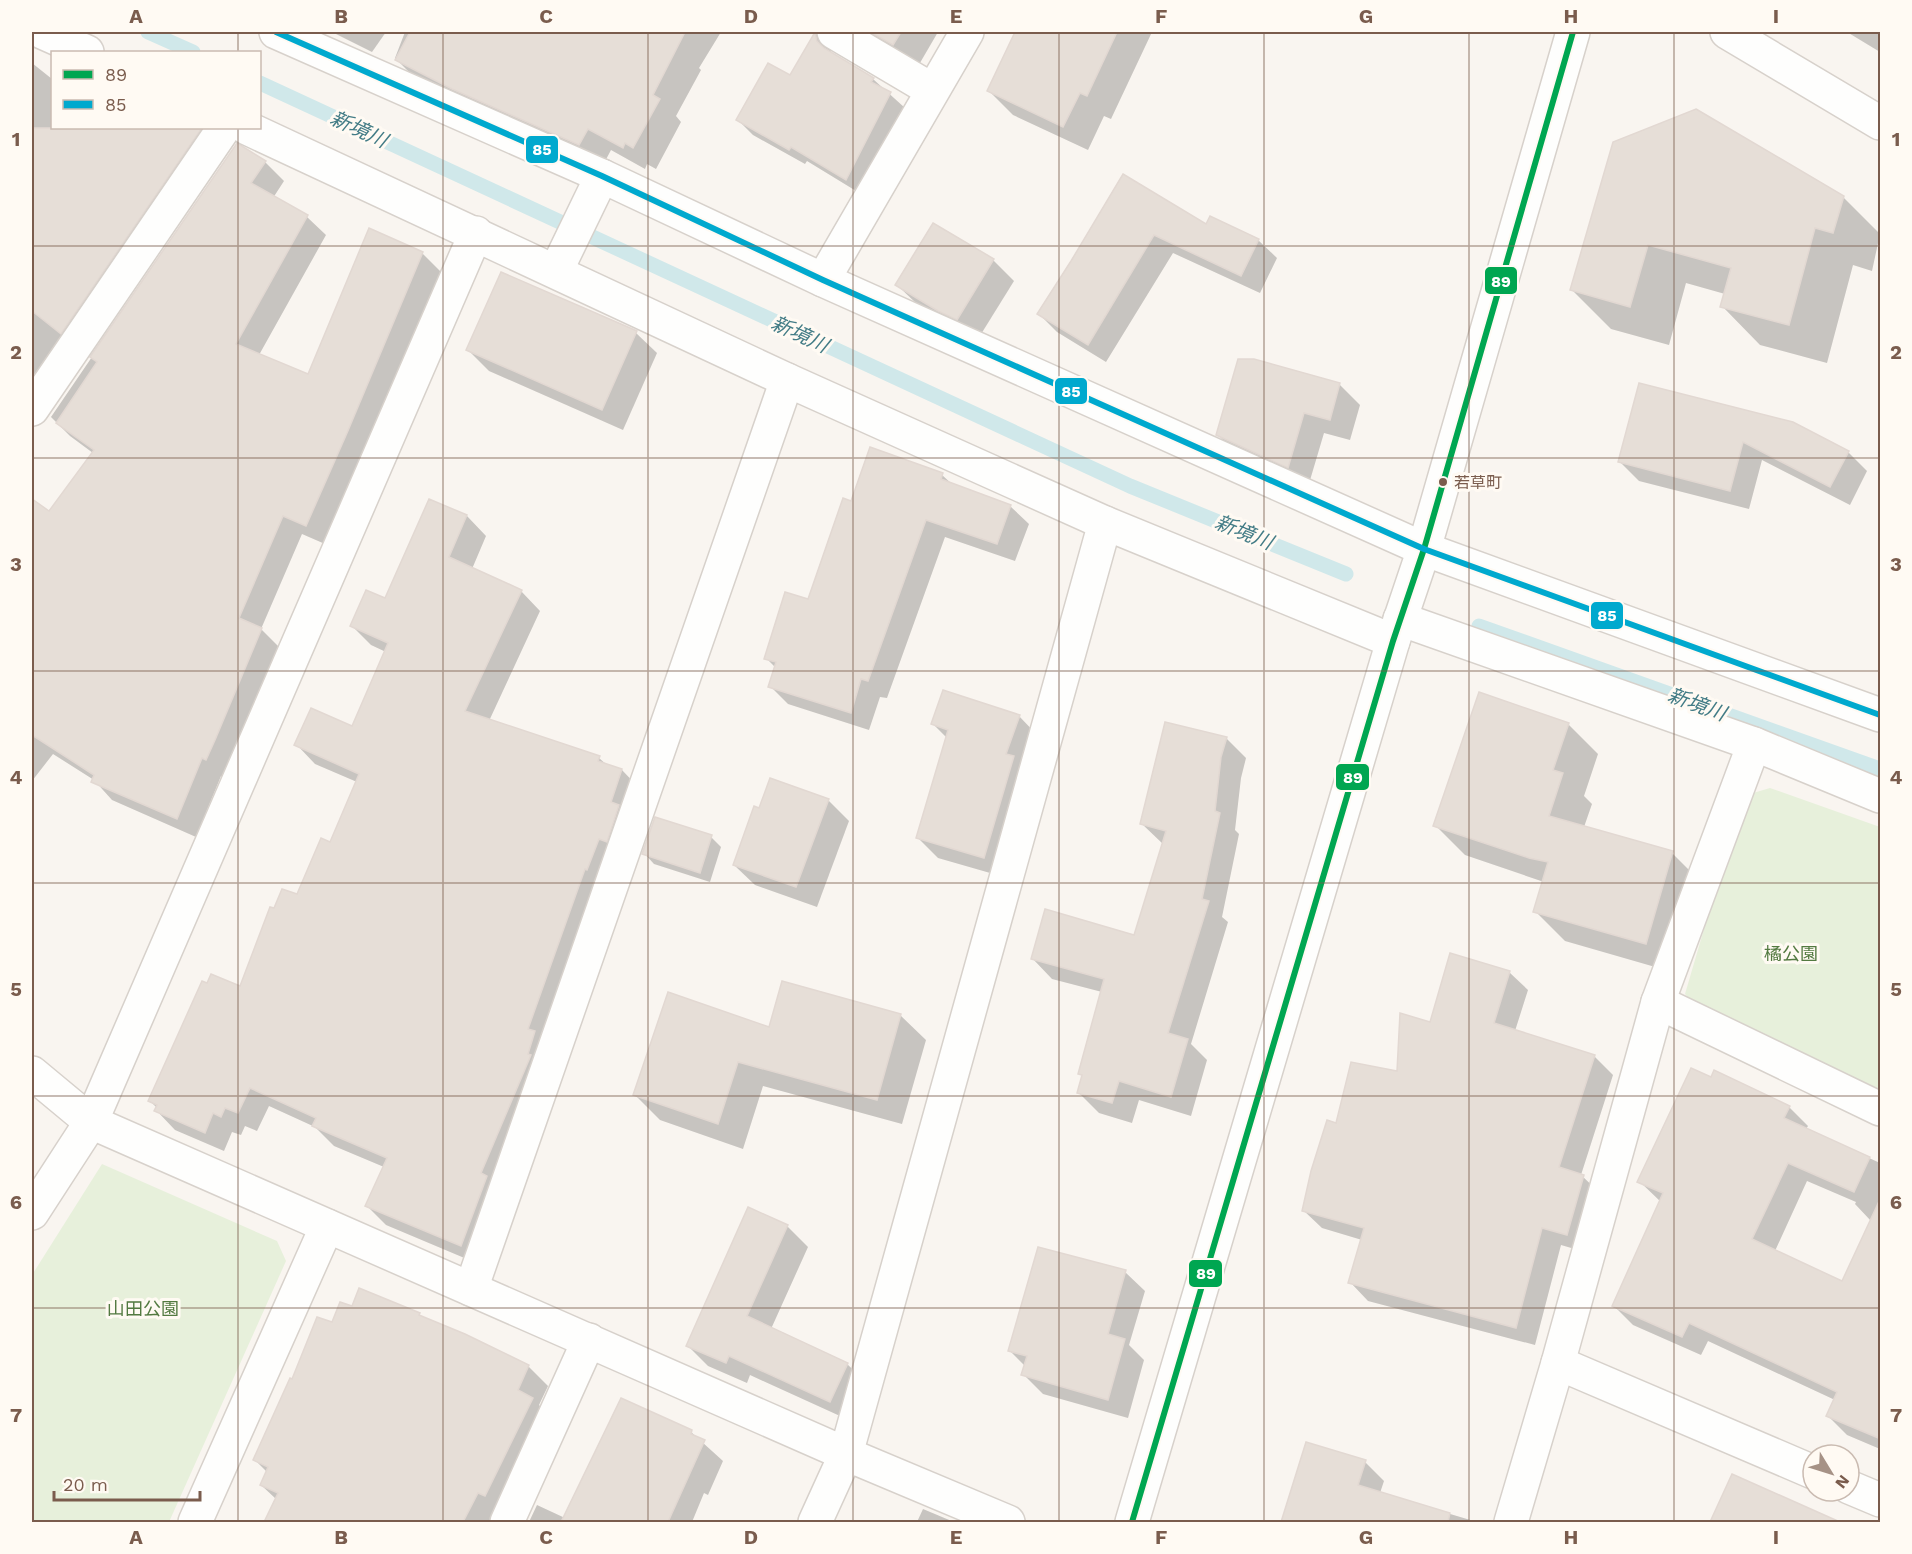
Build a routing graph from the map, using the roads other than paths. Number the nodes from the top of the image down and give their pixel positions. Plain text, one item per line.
1 (42, 32) edge
2 (276, 32) edge
3 (834, 32) edge
4 (967, 32) edge
5 (1573, 32) edge
6 (1727, 32) edge
7 (85, 51) edge
8 (932, 90) junction
9 (1881, 123) edge
10 (223, 129) edge
11 (248, 129) edge
12 (602, 176) junction
13 (476, 233) junction
14 (556, 271) junction
15 (823, 280) junction
16 (787, 380) junction
17 (32, 409) edge
18 (1105, 523) junction
19 (1424, 549) junction
20 (1396, 630) junction
21 (1881, 715) edge
22 (1754, 744) junction
23 (1881, 796) edge
24 (1658, 1002) junction
25 (32, 1073) edge
26 (1881, 1109) edge
27 (91, 1122) junction
28 (32, 1213) edge
29 (327, 1226) junction
30 (471, 1289) junction
31 (588, 1340) junction
32 (1558, 1363) junction
33 (846, 1454) junction
34 (1801, 1467) edge
35 (1861, 1492) edge
36 (1881, 1500) edge
37 (195, 1522) edge
38 (507, 1522) edge
39 (815, 1522) edge
40 (1008, 1522) edge
41 (1132, 1522) edge
42 (1511, 1522) edge

1 - 7 street
2 - 12 street
3 - 8 street
4 - 8 street
5 - 19 street
6 - 9 street
8 - 15 street
10 - 17 street
11 - 13 street
12 - 14 street
12 - 15 street
13 - 14 street
13 - 27 street
14 - 16 street
15 - 19 street
16 - 18 street
16 - 30 street
18 - 20 street
18 - 33 street
19 - 20 street
19 - 21 street
20 - 22 street
20 - 41 street
22 - 23 street
22 - 24 street
24 - 26 street
24 - 32 street
25 - 27 street
27 - 28 street
27 - 29 street
29 - 30 street
29 - 37 street
30 - 31 street
31 - 33 street
31 - 38 street
32 - 34 street
32 - 42 street
33 - 39 street
33 - 40 street
35 - 36 street

